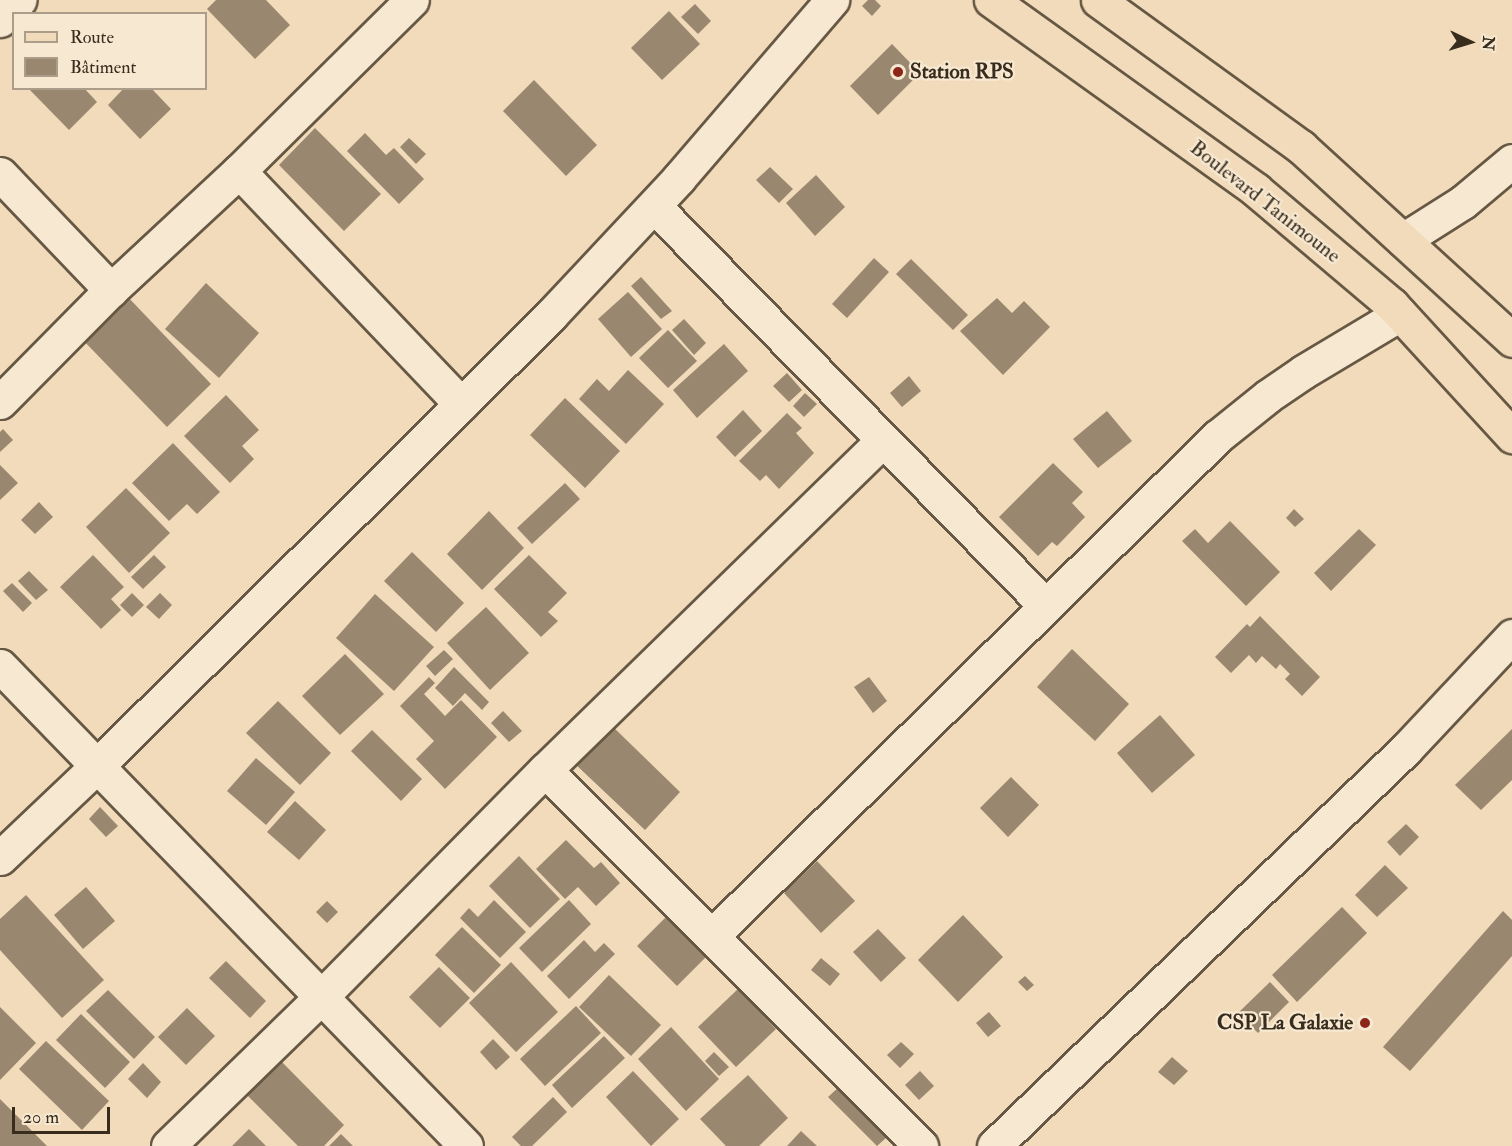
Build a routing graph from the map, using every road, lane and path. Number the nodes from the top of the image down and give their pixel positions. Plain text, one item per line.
1 (19, 0) edge
2 (412, 0) edge
3 (832, 0) edge
4 (991, 0) edge
5 (1098, 0) edge
6 (0, 20) edge
7 (239, 171) junction
8 (0, 174) edge
9 (1506, 175) edge
10 (654, 206) junction
11 (1403, 240) junction
12 (111, 290) junction
13 (1400, 314) junction
14 (1512, 340) edge
15 (0, 402) edge
16 (461, 404) junction
17 (1512, 436) edge
18 (882, 441) junction
19 (1046, 604) junction
20 (1512, 636) edge
21 (0, 666) edge
22 (97, 766) junction
23 (545, 770) junction
24 (0, 858) edge
25 (713, 935) junction
26 (320, 998) junction
27 (168, 1146) edge
28 (466, 1146) edge
29 (921, 1146) edge
30 (994, 1146) edge

1 - 6 street
2 - 7 street
3 - 10 street
4 - 13 main road, Boulevard Tanimoune
5 - 11 main road
7 - 12 street
7 - 16 street
8 - 12 street
9 - 11 street
10 - 16 street
10 - 18 street
11 - 14 main road
12 - 15 street
13 - 17 main road, Boulevard Tanimoune
13 - 19 street
16 - 22 street
18 - 19 street
18 - 23 street
19 - 25 street
20 - 30 street
21 - 22 street
22 - 24 street
22 - 26 street
23 - 25 street
23 - 26 street
25 - 29 street
26 - 27 street
26 - 28 street

